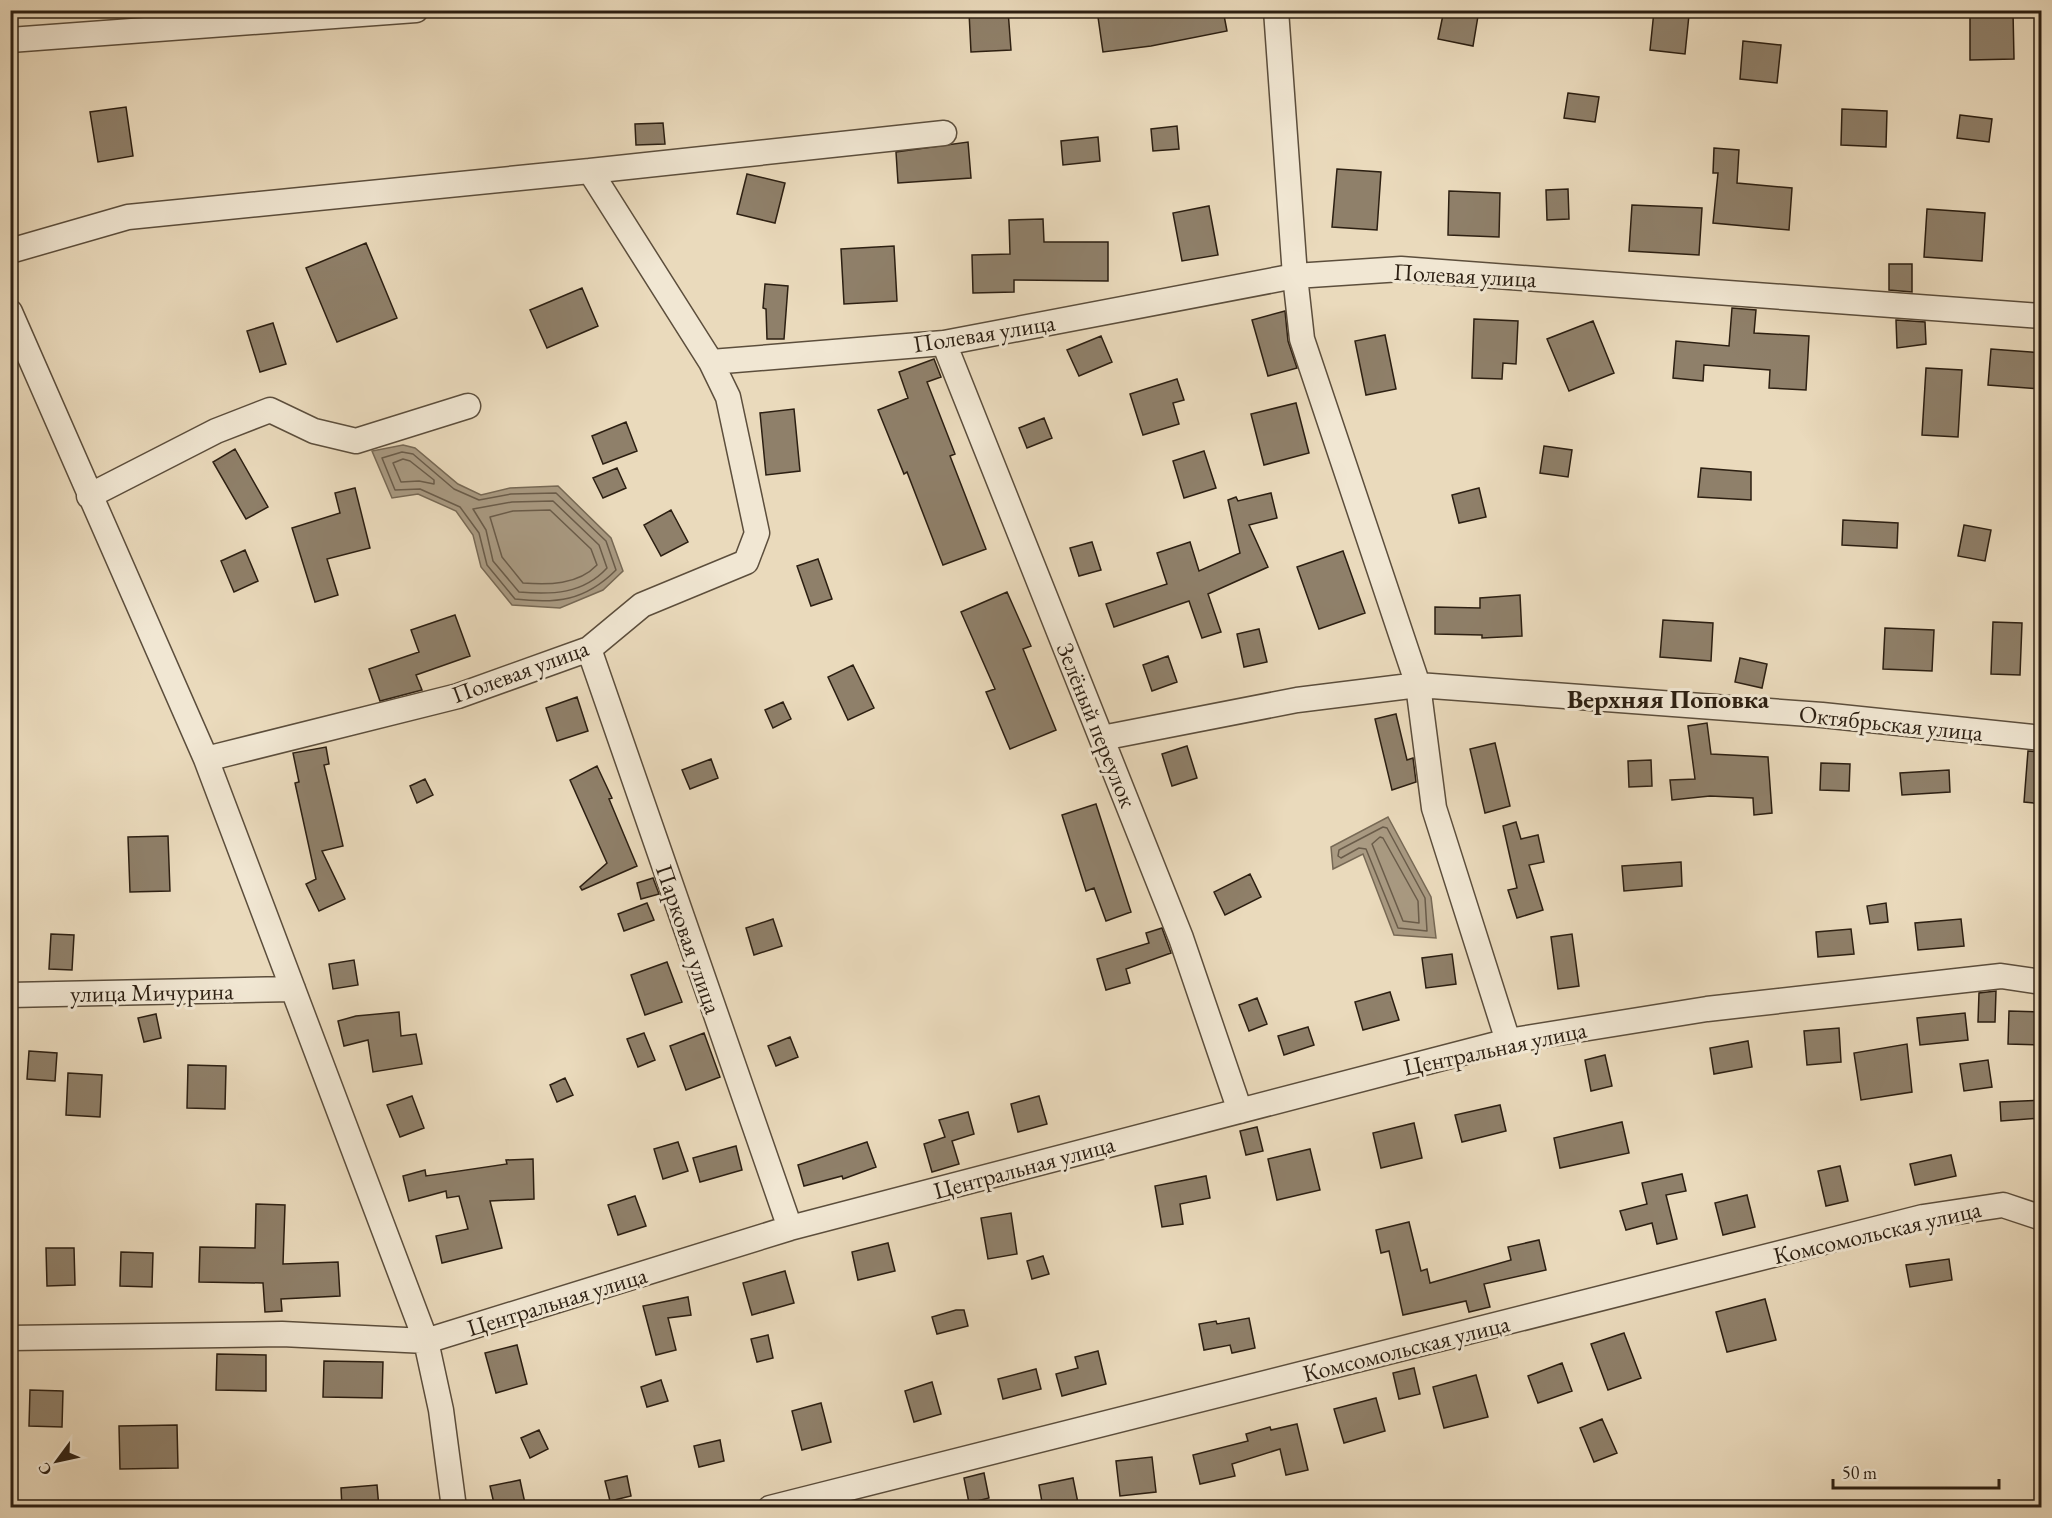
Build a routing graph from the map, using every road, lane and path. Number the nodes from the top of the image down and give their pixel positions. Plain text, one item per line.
1 (416, 10) edge
2 (1276, 10) edge
3 (10, 40) edge
4 (944, 133) dead end
5 (590, 171) junction
6 (10, 251) edge
7 (1295, 276) junction
8 (10, 312) edge
9 (2042, 316) edge
10 (944, 343) junction
11 (711, 362) junction
12 (468, 406) dead end
13 (89, 496) junction
14 (589, 649) junction
15 (1418, 685) junction
16 (1102, 738) junction
17 (2042, 738) edge
18 (206, 759) junction
19 (2042, 982) edge
20 (293, 989) junction
21 (10, 995) edge
22 (1508, 1041) junction
23 (1240, 1111) junction
24 (2042, 1218) edge
25 (790, 1228) junction
26 (10, 1338) edge
27 (426, 1341) junction
28 (454, 1508) edge
29 (770, 1508) edge

1 - 3 street
2 - 7 street
4 - 5 street
5 - 6 street
5 - 11 street
7 - 9 street, Полевая улица
7 - 10 street, Полевая улица
7 - 15 street
8 - 13 street
10 - 11 street, Полевая улица
10 - 16 street, Зелёный переулок
11 - 14 street, Полевая улица
12 - 13 street
13 - 18 street
14 - 18 street, Полевая улица
14 - 25 street, Парковая улица
15 - 16 street, Октябрьская улица
15 - 17 street, Октябрьская улица
15 - 22 street
16 - 23 street, Зелёный переулок
18 - 20 street
19 - 22 street, Центральная улица
20 - 21 street, улица Мичурина
20 - 27 street
22 - 23 street, Центральная улица
23 - 25 street, Центральная улица
24 - 29 street, Комсомольская улица
25 - 27 street, Центральная улица
26 - 27 street, Центральная улица
27 - 28 street

